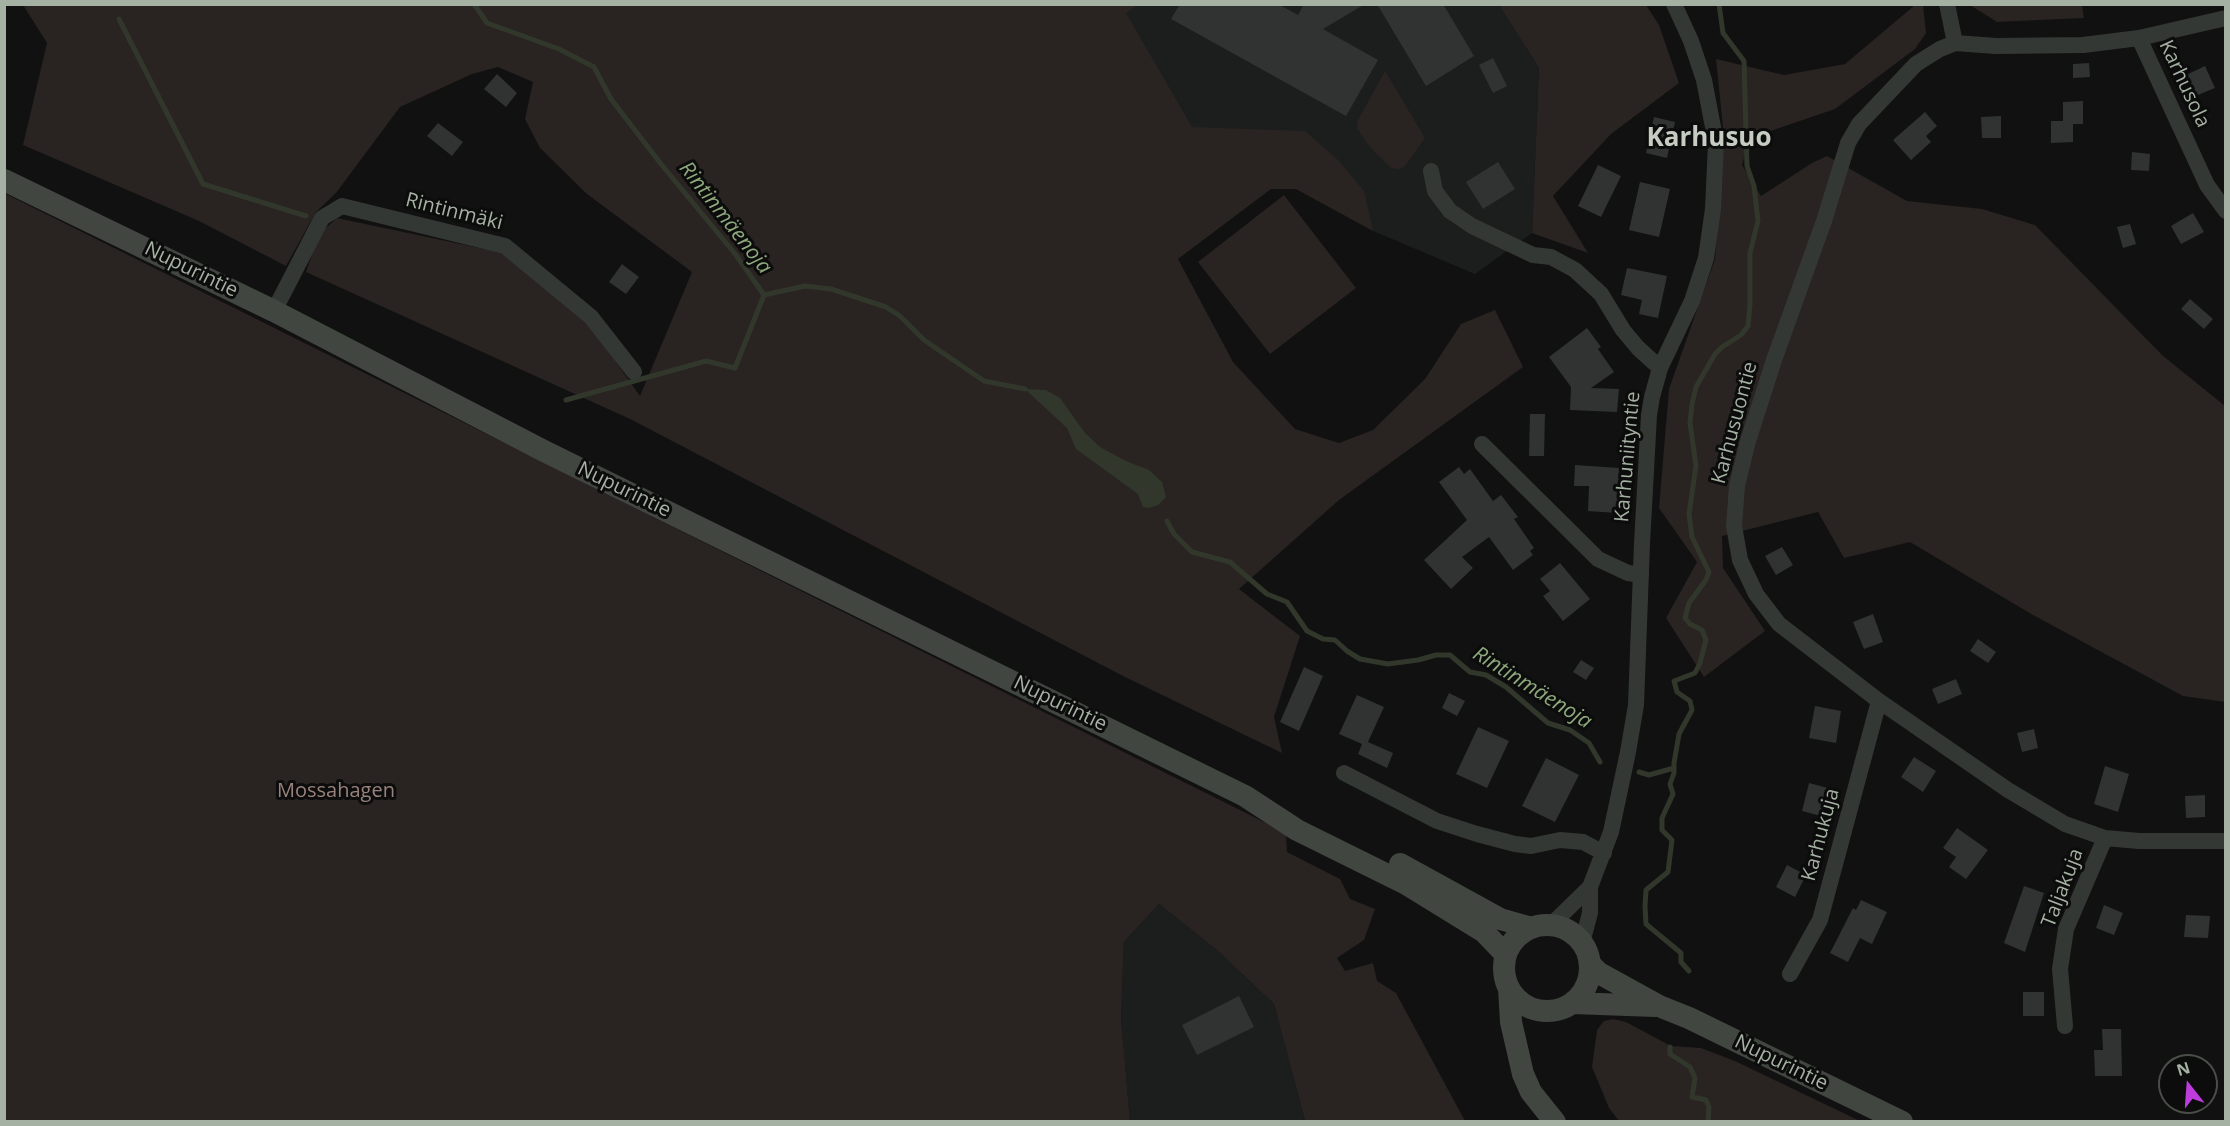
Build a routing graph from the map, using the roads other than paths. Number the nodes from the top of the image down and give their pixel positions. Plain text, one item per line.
1 (1674, 4) edge
2 (1947, 4) edge
3 (2226, 18) edge
4 (2139, 38) junction
5 (1955, 44) junction
6 (1431, 171) dead end
7 (4, 180) edge
8 (2226, 211) edge
9 (274, 311) junction
10 (1660, 368) junction
11 (634, 372) dead end
12 (1482, 444) dead end
13 (1641, 575) junction
14 (1879, 701) junction
15 (1344, 774) dead end
16 (1245, 796) junction
17 (2105, 838) junction
18 (2226, 841) edge
19 (1604, 853) junction
20 (1590, 887) junction
21 (1542, 926) junction
22 (1582, 943) junction
23 (1506, 955) junction
24 (1590, 964) junction
25 (1791, 974) dead end
26 (1509, 988) junction
27 (1572, 1003) junction
28 (1659, 1006) junction
29 (1545, 1011) junction
30 (2065, 1026) dead end
31 (1519, 1050) junction
32 (1555, 1122) edge
33 (1902, 1122) edge

1 - 10 street, Karhuniityntie
2 - 5 street
3 - 4 street, Karhusuontie
4 - 5 street, Karhusuontie
4 - 8 street, Karhusola
5 - 14 street, Karhusuontie
6 - 10 street
7 - 9 main road, Nupurintie
9 - 11 street, Rintinmäki
9 - 16 main road, Nupurintie
10 - 13 street, Karhuniityntie
12 - 13 street
13 - 19 street, Karhuniityntie
14 - 17 street, Karhusuontie
14 - 25 street, Karhukuja
15 - 19 street
16 - 21 main road, Nupurintie
16 - 23 main road, Nupurintie
17 - 18 street, Karhusuontie
17 - 30 street, Taljakuja
19 - 20 street, Karhuniityntie
20 - 21 street, Karhuniityntie
20 - 22 street, Karhuniityntie
21 - 22 main road
21 - 23 main road
22 - 24 main road
23 - 26 main road
24 - 27 main road
24 - 28 main road, Nupurintie
26 - 29 main road
26 - 31 main road
27 - 28 main road, Nupurintie
27 - 29 main road
28 - 33 main road, Nupurintie
29 - 31 main road
31 - 32 main road

